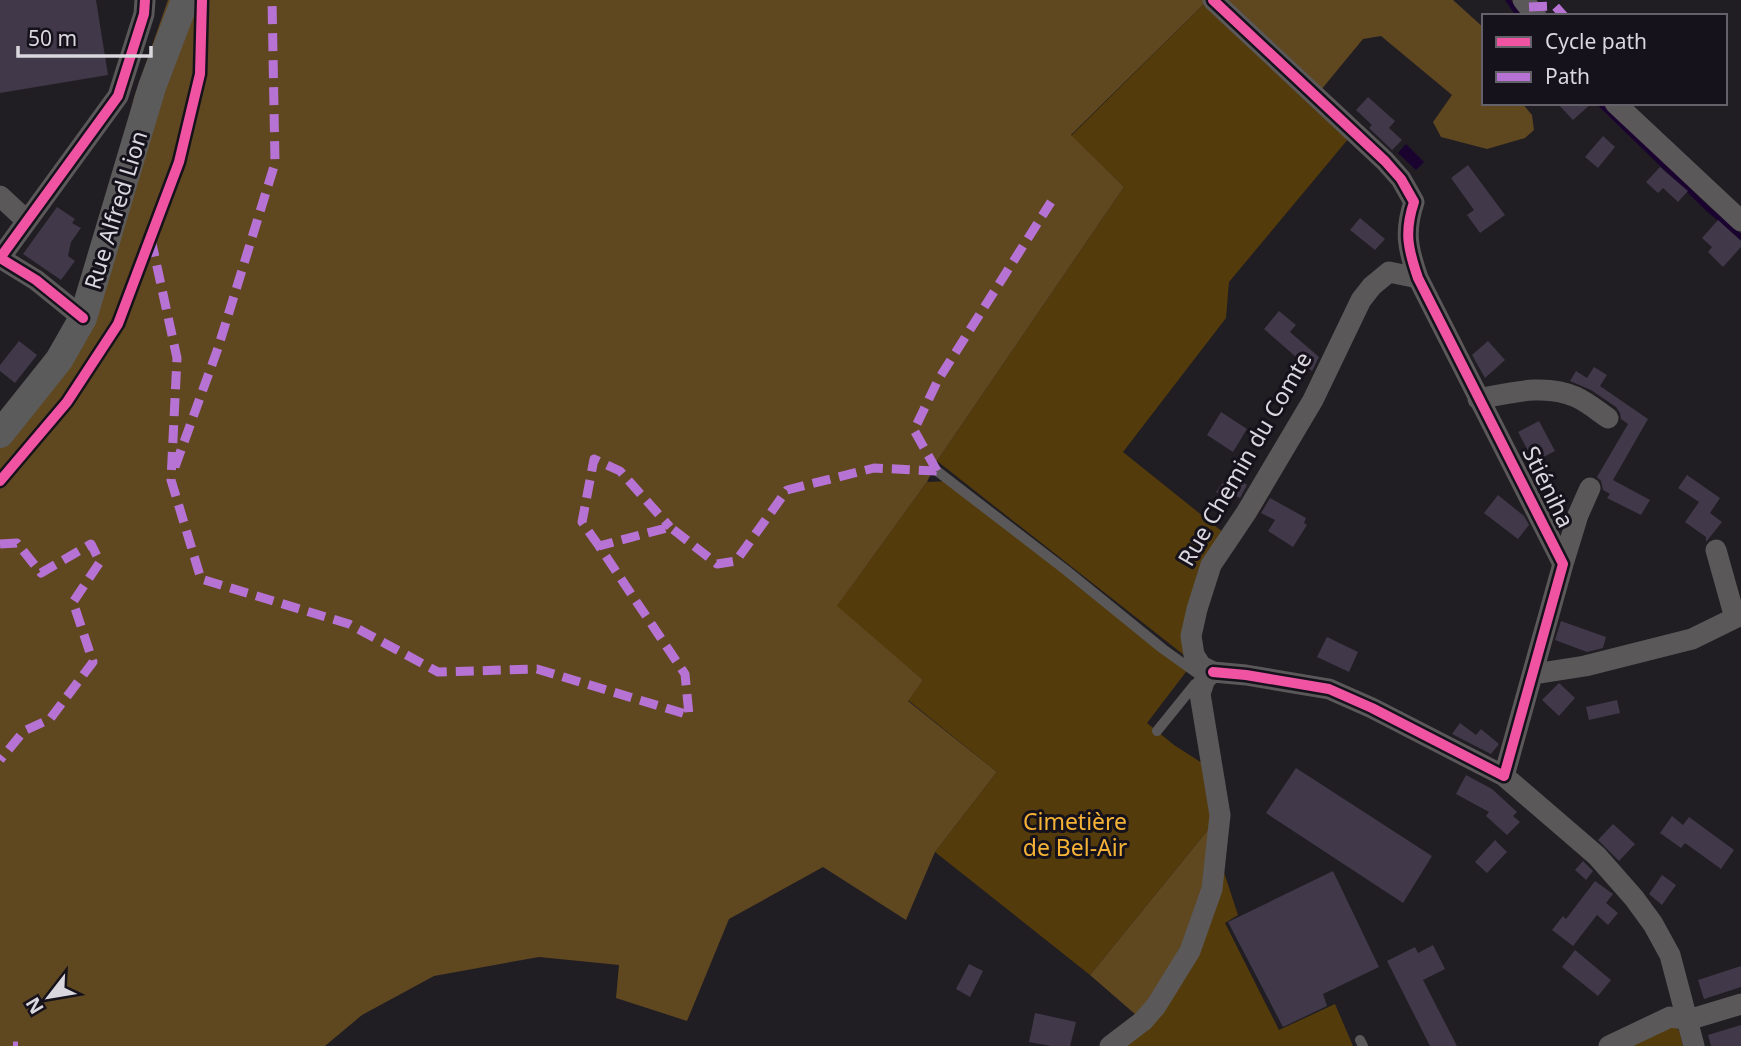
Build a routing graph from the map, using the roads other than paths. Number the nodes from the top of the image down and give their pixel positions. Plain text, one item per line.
1 (145, 0) edge
2 (186, 0) edge
3 (1213, 0) edge
4 (1523, 0) edge
5 (1534, 14) edge
6 (1617, 105) edge
7 (0, 196) edge
8 (27, 221) junction
9 (1741, 221) edge
10 (0, 258) edge
11 (1418, 278) junction
12 (83, 318) junction
13 (1478, 399) junction
14 (1608, 418) dead end
15 (0, 434) edge
16 (937, 471) dead end
17 (1590, 488) dead end
18 (1716, 550) dead end
19 (1563, 564) junction
20 (1738, 617) edge
21 (1534, 674) junction
22 (1209, 675) junction
23 (1157, 731) dead end
24 (1504, 776) junction
25 (1741, 1004) edge
26 (1688, 1020) junction
27 (1110, 1046) edge
28 (1609, 1046) edge
29 (1695, 1046) edge

1 - 8 street, Rue Alfred Lion
2 - 12 main road, Rue Alfred Lion
3 - 11 street, Stiéniha
4 - 5 street
6 - 9 street
7 - 8 street
8 - 10 street, Rue Alfred Lion
10 - 12 street, Rue Alfred Lion
11 - 13 street, Stiéniha
11 - 22 street, Rue Chemin du Comte
12 - 15 main road
13 - 14 street
13 - 19 street, Stiéniha
16 - 22 lane
17 - 19 street, Stiéniha
18 - 20 street
19 - 21 street, Stiéniha
20 - 21 street
21 - 24 street, Stiéniha
22 - 23 lane
22 - 24 street
22 - 27 street
24 - 26 street
25 - 26 street
26 - 28 street
26 - 29 street

